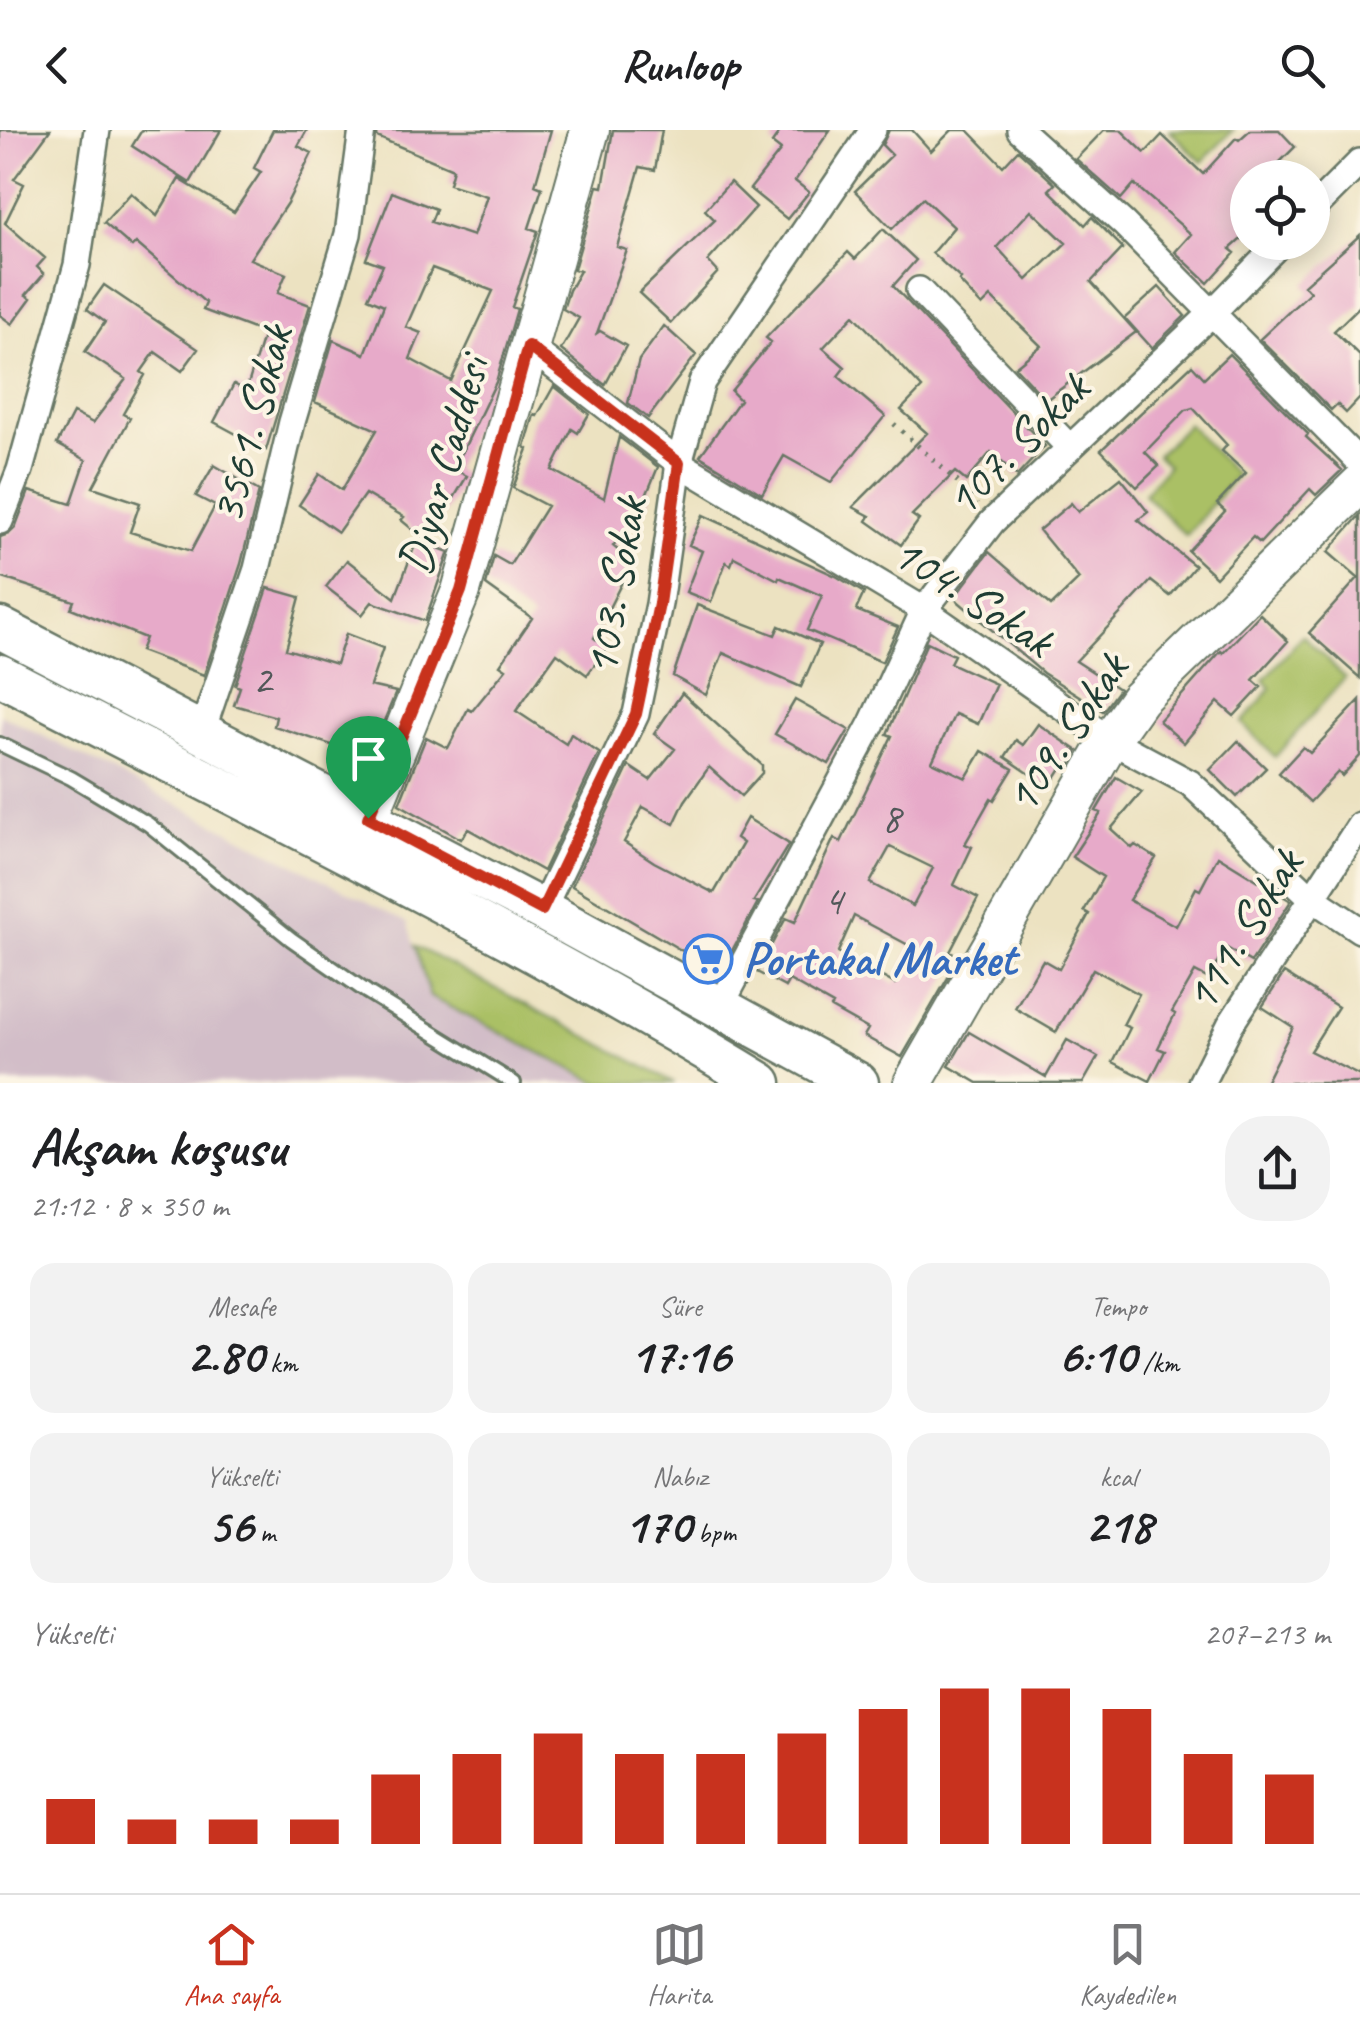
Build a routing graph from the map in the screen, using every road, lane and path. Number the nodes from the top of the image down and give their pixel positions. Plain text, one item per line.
1 (97, 130) edge
2 (362, 130) edge
3 (590, 130) edge
4 (873, 130) edge
5 (1031, 133) edge
6 (1360, 162) edge
7 (1330, 192) edge
8 (1264, 260) edge
9 (919, 290) dead end
10 (1211, 314) junction
11 (528, 346) junction
12 (894, 424) dead end
13 (1070, 448) junction
14 (679, 463) junction
15 (1360, 464) edge
16 (1360, 484) edge
17 (0, 521) edge
18 (992, 522) junction
19 (924, 610) junction
20 (0, 628) edge
21 (0, 674) edge
22 (201, 734) junction
23 (1110, 740) junction
24 (0, 744) edge
25 (368, 818) junction
26 (1360, 826) edge
27 (1312, 898) junction
28 (542, 910) junction
29 (1360, 930) edge
30 (720, 1007) junction
31 (514, 1083) edge
32 (760, 1083) edge
33 (858, 1083) edge
34 (913, 1083) edge
35 (1201, 1083) edge

1 - 17 street
2 - 22 street, 3561. Sokak
3 - 11 street, Diyar Caddesi
4 - 14 street, 103. Sokak
5 - 10 street
6 - 7 street
8 - 10 street, 107. Sokak
9 - 13 street
10 - 13 street, 107. Sokak
10 - 15 street
11 - 14 street, 104. Sokak
11 - 25 street, Diyar Caddesi
12 - 18 path
13 - 18 street, 107. Sokak
14 - 19 street, 104. Sokak
14 - 28 street, 103. Sokak
16 - 23 street, 109. Sokak
18 - 19 street, 107. Sokak
19 - 23 street, 104. Sokak
19 - 30 street, 107. Sokak
20 - 22 main road
21 - 32 main road
22 - 25 main road
23 - 27 street, 104. Sokak
23 - 34 street, 109. Sokak
24 - 31 lane
25 - 28 main road
26 - 27 street, 111. Sokak
27 - 29 street, 104. Sokak
27 - 35 street, 111. Sokak
28 - 30 main road
30 - 33 main road

